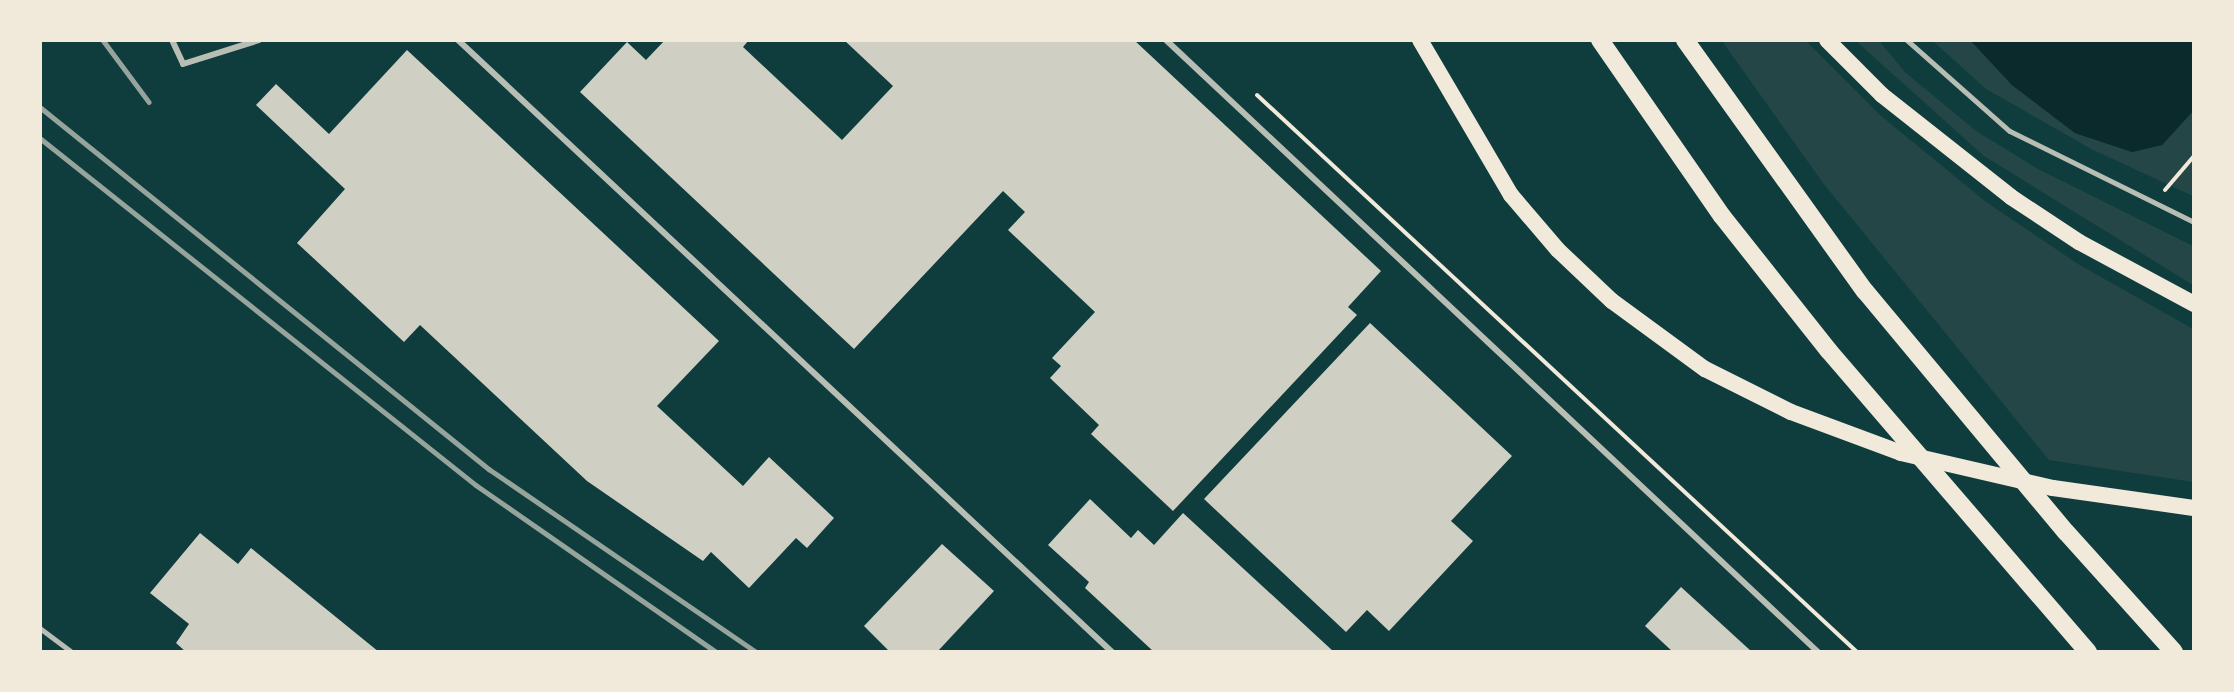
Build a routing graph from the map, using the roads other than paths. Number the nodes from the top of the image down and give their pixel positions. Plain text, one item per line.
1 (172, 40) edge
2 (259, 40) edge
3 (458, 40) edge
4 (1166, 40) edge
5 (1420, 40) edge
6 (1600, 40) edge
7 (1685, 40) edge
8 (1827, 40) edge
9 (1907, 40) edge
10 (2193, 222) edge
11 (2193, 304) edge
12 (2193, 508) edge
13 (40, 628) edge
14 (72, 651) edge
15 (1112, 651) edge
16 (1818, 651) edge
17 (2088, 651) edge
18 (2174, 651) edge

1 - 2 street
3 - 15 street
4 - 16 street
5 - 12 highway
6 - 17 highway
7 - 18 highway
8 - 11 highway
9 - 10 lane
13 - 14 lane

